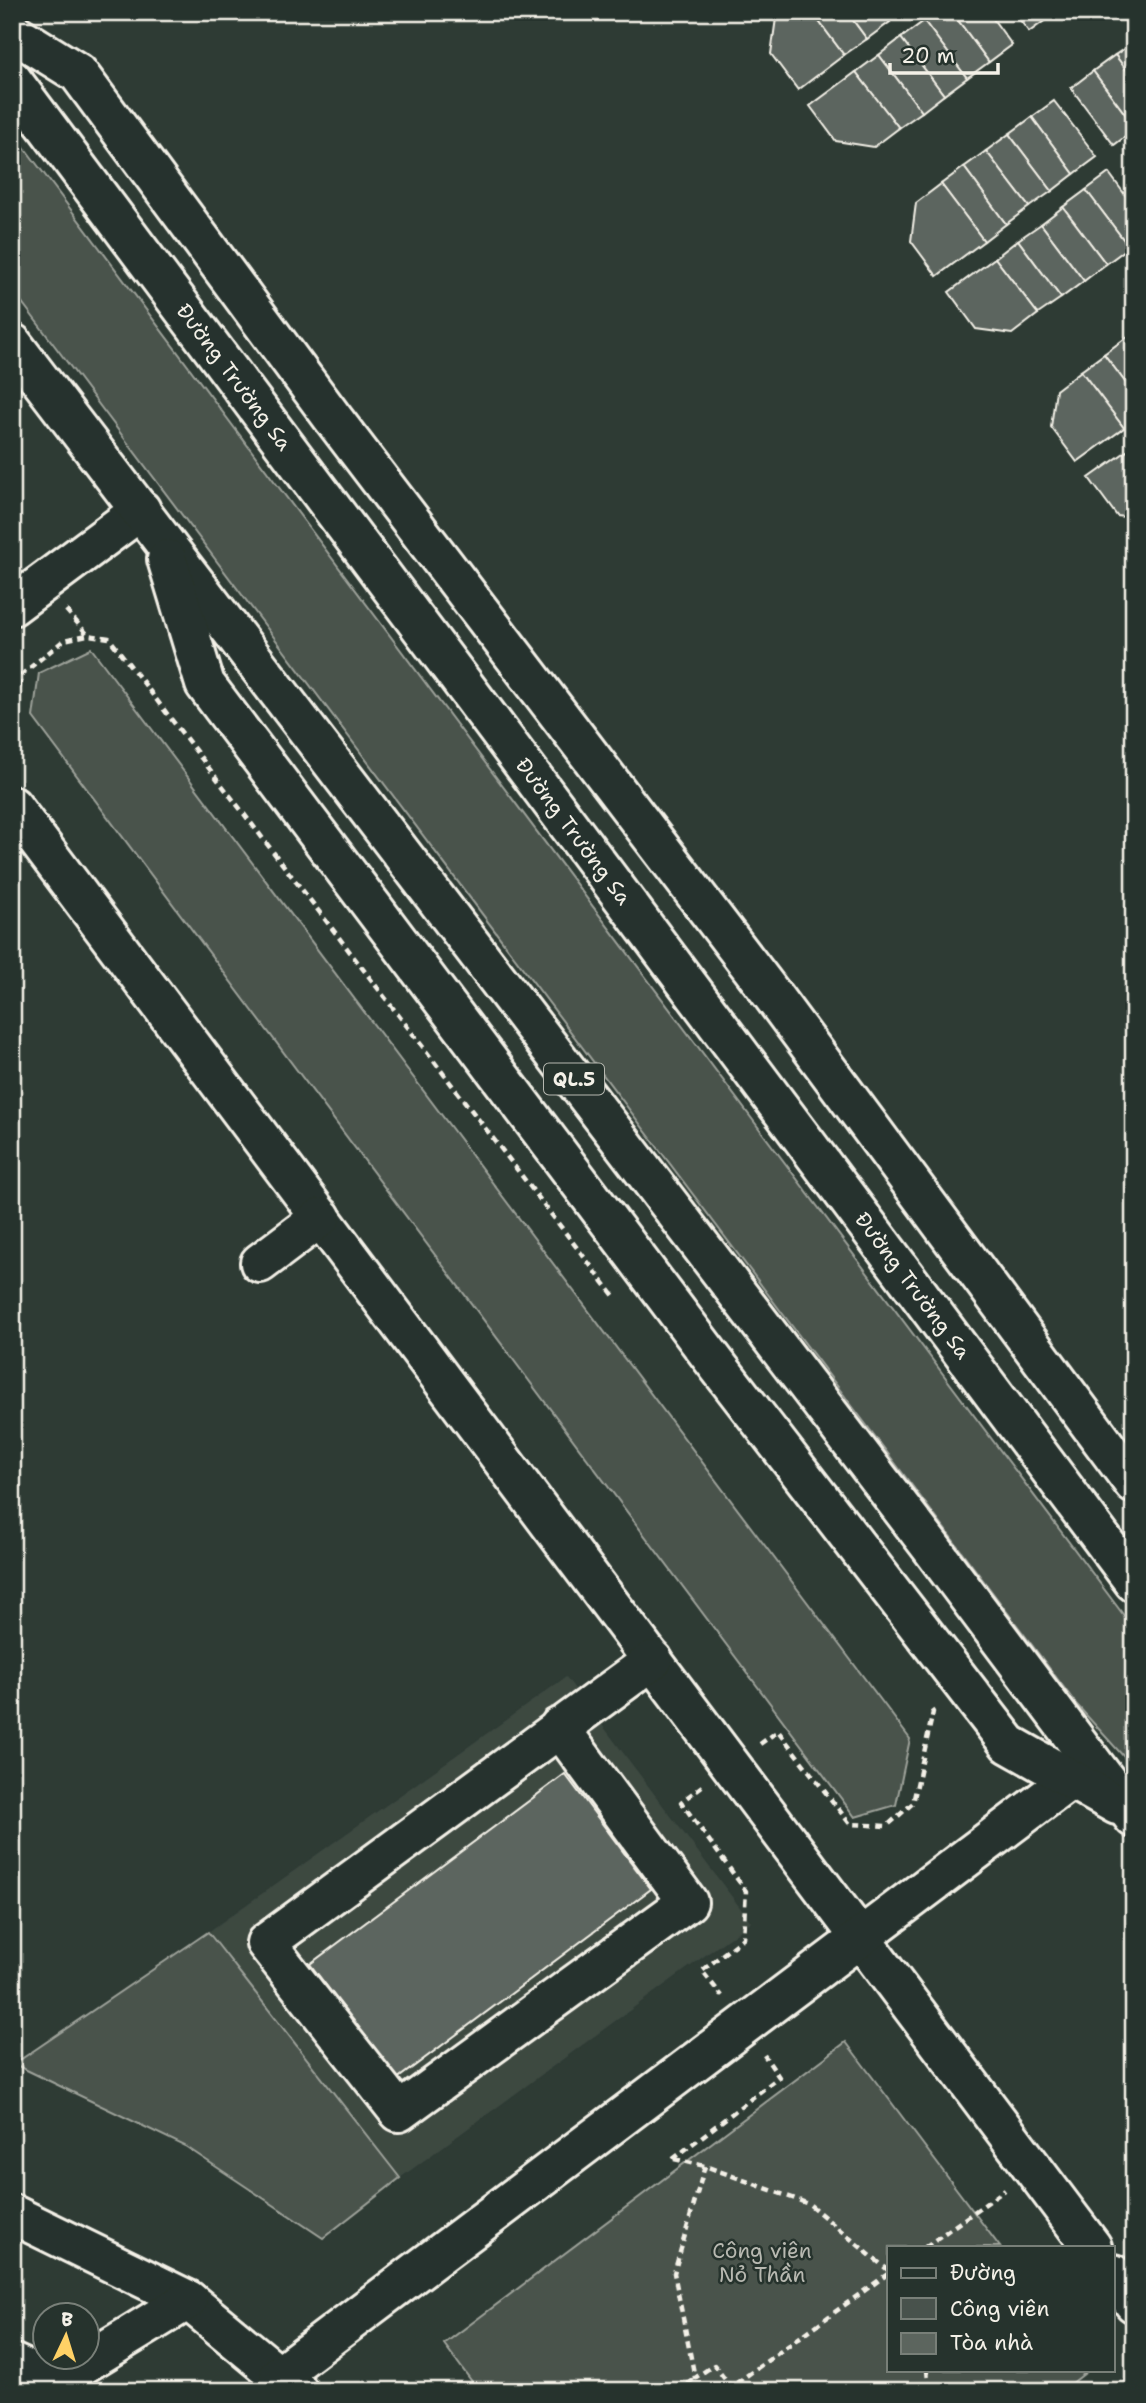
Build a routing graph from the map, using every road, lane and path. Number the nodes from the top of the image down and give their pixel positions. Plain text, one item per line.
1 (12, 32) edge
2 (12, 80) edge
3 (12, 343) edge
4 (151, 522) junction
5 (12, 546) edge
6 (42, 584) junction
7 (12, 606) edge
8 (88, 635) junction
9 (12, 709) edge
10 (12, 806) edge
11 (321, 1217) junction
12 (260, 1263) dead end
13 (619, 1302) dead end
14 (1123, 1470) edge
15 (1065, 1491) junction
16 (930, 1546) junction
17 (883, 1578) junction
18 (1134, 1582) edge
19 (653, 1660) junction
20 (924, 1701) dead end
21 (559, 1727) junction
22 (731, 1765) junction
23 (1071, 1779) junction
24 (1131, 1814) edge
25 (861, 1938) junction
26 (744, 2025) junction
27 (705, 2166) junction
28 (1034, 2169) junction
29 (12, 2214) edge
30 (926, 2246) edge
31 (1091, 2246) edge
32 (887, 2270) edge
33 (887, 2273) edge
34 (1114, 2275) edge
35 (188, 2300) junction
36 (1134, 2303) edge
37 (12, 2363) edge
38 (927, 2372) edge
39 (695, 2378) junction
40 (288, 2383) edge
41 (732, 2389) edge
42 (678, 2391) edge
43 (929, 2391) edge

1 - 14 main road
2 - 15 main road, Đường Trường Sa
3 - 4 main road, QL.5
4 - 6 main road
4 - 16 main road, QL.5
4 - 17 main road, QL.5
5 - 6 path
6 - 7 main road
6 - 8 path
8 - 9 path
8 - 13 path
10 - 11 main road
11 - 12 main road
11 - 19 main road
14 - 15 main road
15 - 18 main road, Đường Trường Sa
16 - 17 main road
16 - 24 main road, QL.5
17 - 23 main road, QL.5
19 - 21 main road
19 - 22 main road
20 - 22 path
21 - 21 main road
22 - 25 main road
22 - 26 path
23 - 24 main road, QL.5
23 - 25 main road
25 - 26 main road
25 - 28 main road
26 - 27 path
26 - 40 main road
27 - 32 path
27 - 39 path
28 - 30 path
28 - 31 main road
29 - 35 main road
33 - 41 path
34 - 36 main road
35 - 37 main road
35 - 40 main road
38 - 43 path
39 - 41 path
39 - 42 path

